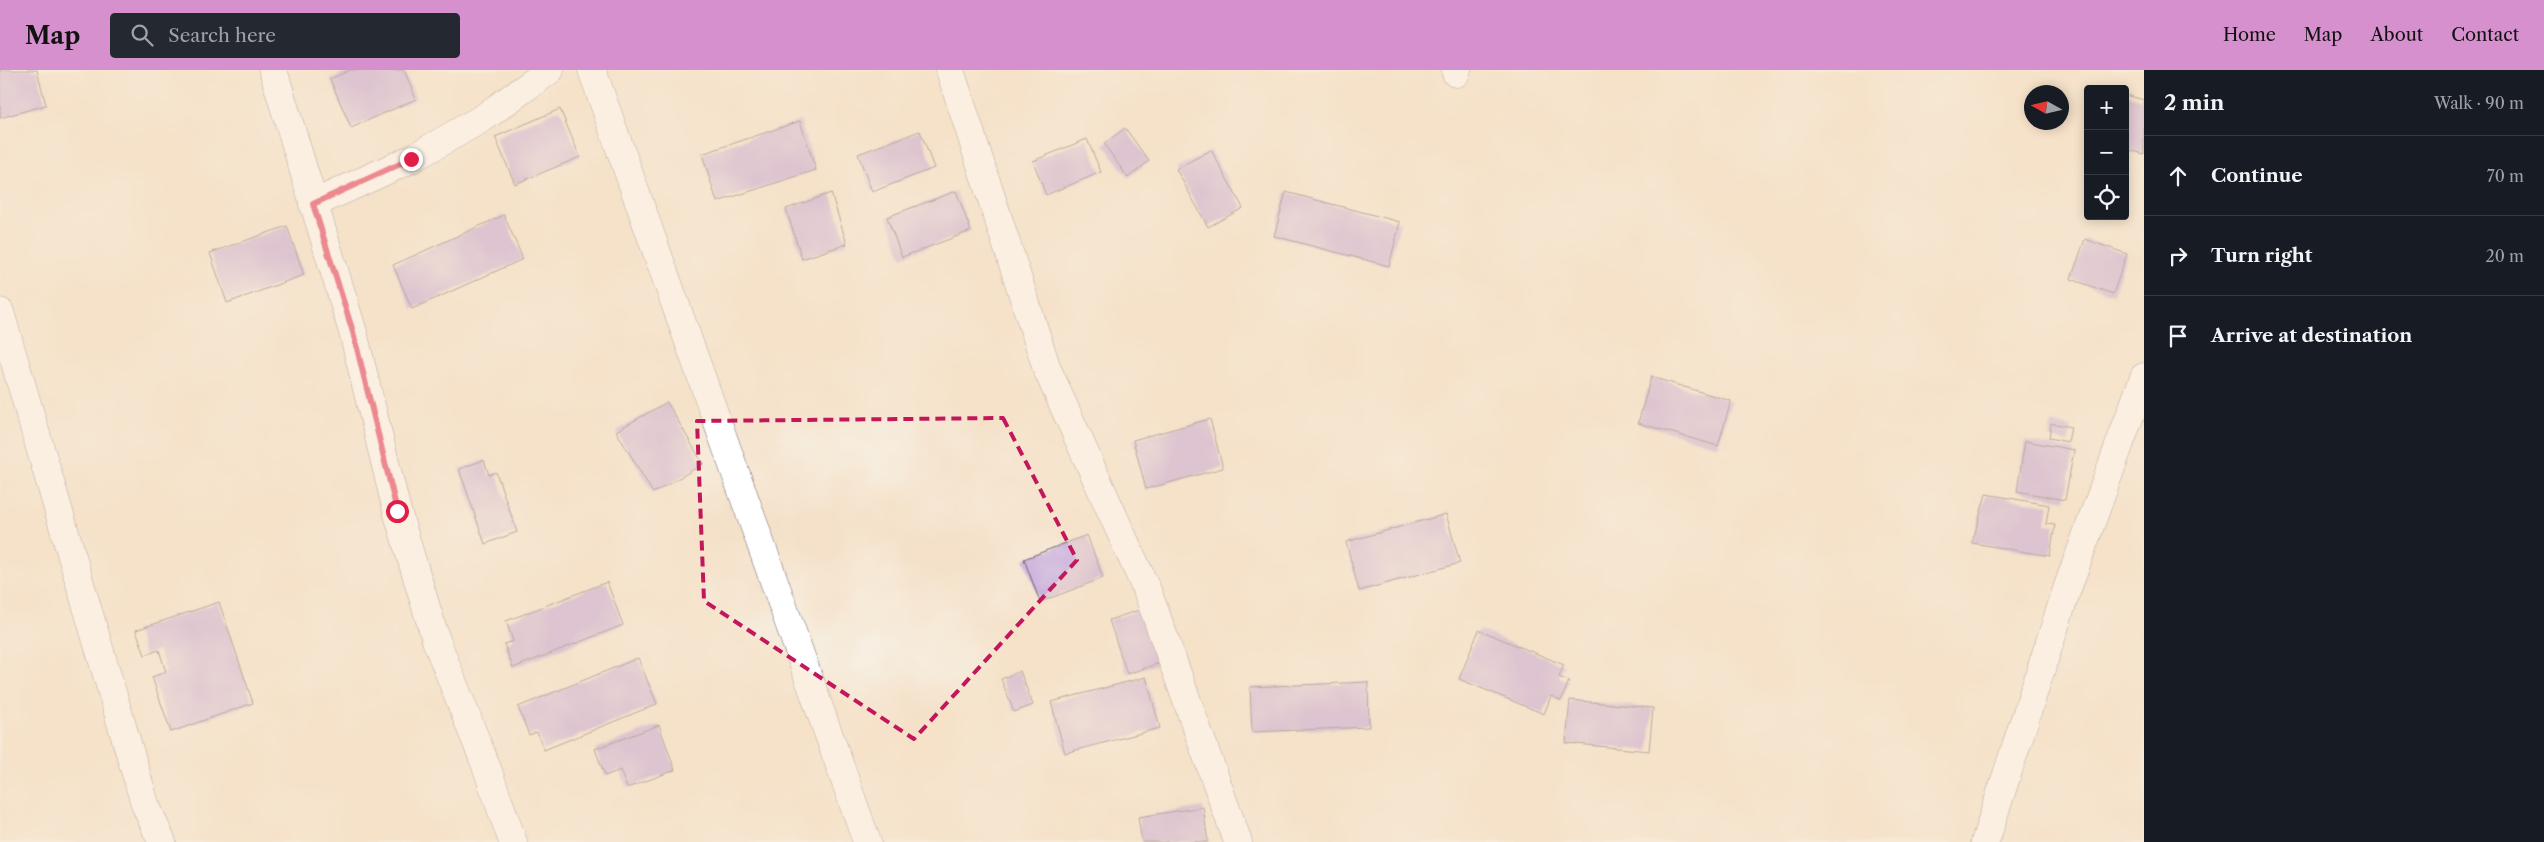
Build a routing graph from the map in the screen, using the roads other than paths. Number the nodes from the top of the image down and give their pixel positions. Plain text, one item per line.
1 (273, 70) edge
2 (550, 70) edge
3 (592, 70) edge
4 (950, 70) edge
5 (313, 204) junction
6 (0, 312) edge
7 (2144, 377) edge
8 (162, 842) edge
9 (513, 842) edge
10 (867, 842) edge
11 (1238, 842) edge
12 (1985, 842) edge

1 - 5 street
2 - 5 street
3 - 10 street
4 - 11 street
5 - 9 street
6 - 8 street
7 - 12 street

